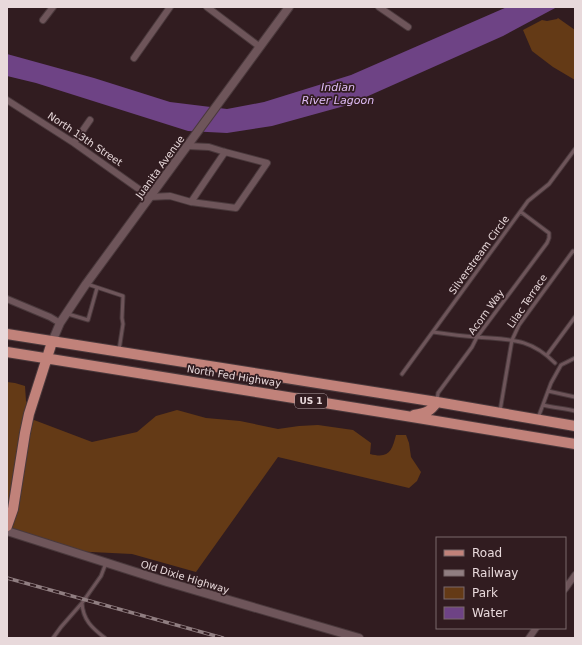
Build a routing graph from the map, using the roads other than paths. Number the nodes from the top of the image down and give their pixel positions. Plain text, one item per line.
1 (53, 7) edge
2 (170, 7) edge
3 (207, 7) edge
4 (289, 7) edge
5 (379, 7) edge
6 (44, 20) dead end
7 (408, 27) dead end
8 (260, 47) junction
9 (134, 58) dead end
10 (7, 100) edge
11 (90, 120) dead end
12 (74, 143) junction
13 (188, 146) junction
14 (575, 150) edge
15 (225, 152) junction
16 (150, 197) junction
17 (191, 202) junction
18 (520, 212) junction
19 (574, 252) edge
20 (86, 284) junction
21 (97, 288) junction
22 (7, 299) edge
23 (66, 313) junction
24 (575, 317) edge
25 (60, 323) junction
26 (433, 332) junction
27 (7, 334) edge
28 (477, 337) junction
29 (512, 340) junction
30 (52, 342) junction
31 (118, 351) junction
32 (7, 352) edge
33 (547, 355) junction
34 (575, 358) edge
35 (47, 359) junction
36 (555, 363) dead end
37 (402, 374) dead end
38 (548, 391) junction
39 (575, 397) edge
40 (437, 402) junction
41 (543, 405) junction
42 (575, 411) edge
43 (500, 413) junction
44 (406, 416) junction
45 (537, 419) junction
46 (575, 426) edge
47 (575, 444) edge
48 (7, 526) edge
49 (7, 531) edge
50 (106, 563) junction
51 (575, 575) edge
52 (566, 588) edge
53 (82, 603) junction
54 (535, 629) edge
55 (53, 638) edge
56 (105, 638) edge
57 (359, 638) edge
58 (529, 638) edge

1 - 6 street
2 - 9 street
3 - 8 street
4 - 8 street, Juanita Avenue
5 - 7 street
8 - 13 street, Juanita Avenue
10 - 12 street, North 13th Street
11 - 12 street
12 - 16 street, North 13th Street
13 - 15 street
13 - 16 street, Juanita Avenue
14 - 18 lane, Silverstream Circle
15 - 17 street
15 - 17 street
16 - 17 street
16 - 20 street, Juanita Avenue
18 - 26 lane, Silverstream Circle
18 - 28 lane, Acorn Way
19 - 29 lane, Lilac Terrace
20 - 21 lane
20 - 23 street, Juanita Avenue
21 - 23 lane
21 - 31 lane
22 - 25 street
23 - 25 street, Juanita Avenue
24 - 33 lane
25 - 30 street, Juanita Avenue
26 - 28 lane
26 - 37 lane, Silverstream Circle
27 - 30 main road, North Fed Highway / US 1
28 - 29 lane
28 - 40 lane, Acorn Way
29 - 33 lane
29 - 43 lane, Lilac Terrace
30 - 31 main road, North Fed Highway / US 1
30 - 35 main road
31 - 40 main road, North Fed Highway / US 1
32 - 35 main road, North Fed Highway / US 1
33 - 36 lane
34 - 38 lane
35 - 44 main road, North Fed Highway / US 1
35 - 48 main road
38 - 39 lane
38 - 41 lane
40 - 43 main road, North Fed Highway / US 1
40 - 44 main road
41 - 42 lane
41 - 45 lane
43 - 45 main road, North Fed Highway / US 1
44 - 47 main road, North Fed Highway / US 1
45 - 46 main road, North Fed Highway / US 1
49 - 50 street, Old Dixie Highway
50 - 53 lane
50 - 57 street, Old Dixie Highway
51 - 52 street
53 - 55 lane
53 - 56 lane
54 - 58 street

